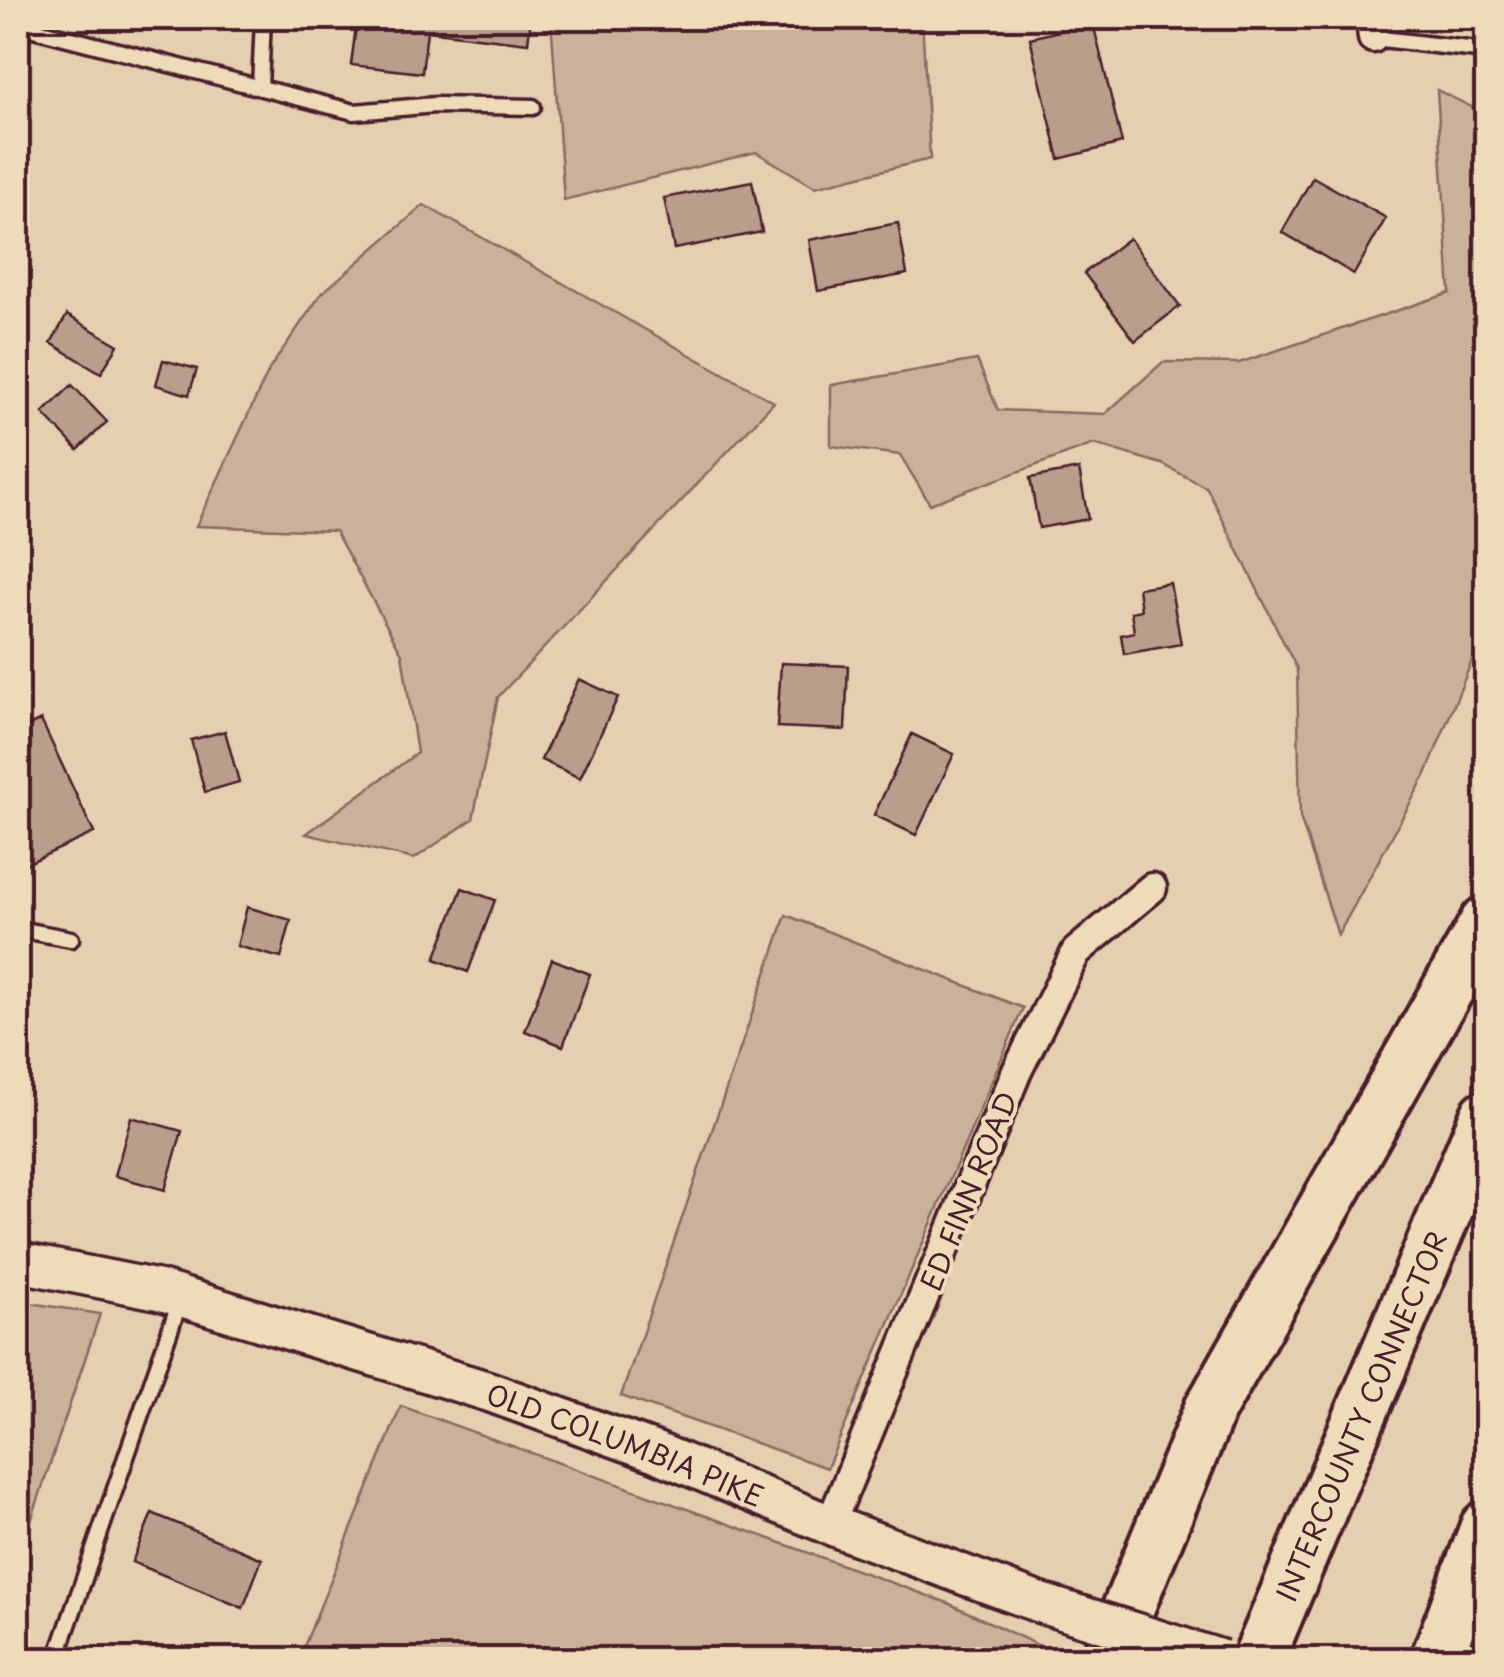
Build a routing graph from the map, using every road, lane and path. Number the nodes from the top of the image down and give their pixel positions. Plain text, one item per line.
1 (263, 18) edge
2 (18, 25) edge
3 (1372, 28) edge
4 (1486, 50) edge
5 (260, 88) junction
6 (533, 107) dead end
7 (1152, 888) dead end
8 (1486, 922) edge
9 (18, 929) edge
10 (71, 939) dead end
11 (1486, 1116) edge
12 (18, 1262) edge
13 (181, 1297) junction
14 (830, 1526) junction
15 (1486, 1527) edge
16 (56, 1660) edge
17 (1107, 1660) edge
18 (1222, 1660) edge
19 (1258, 1660) edge
20 (1436, 1660) edge

1 - 5 lane
2 - 5 lane
3 - 4 lane
5 - 6 lane
7 - 14 street, ED FINN ROAD
8 - 17 highway
9 - 10 lane
11 - 19 highway, INTERCOUNTY CONNECTOR
12 - 13 main road, OLD COLUMBIA PIKE
13 - 14 main road, OLD COLUMBIA PIKE
13 - 16 lane
14 - 18 main road, OLD COLUMBIA PIKE, bridge
15 - 20 highway

